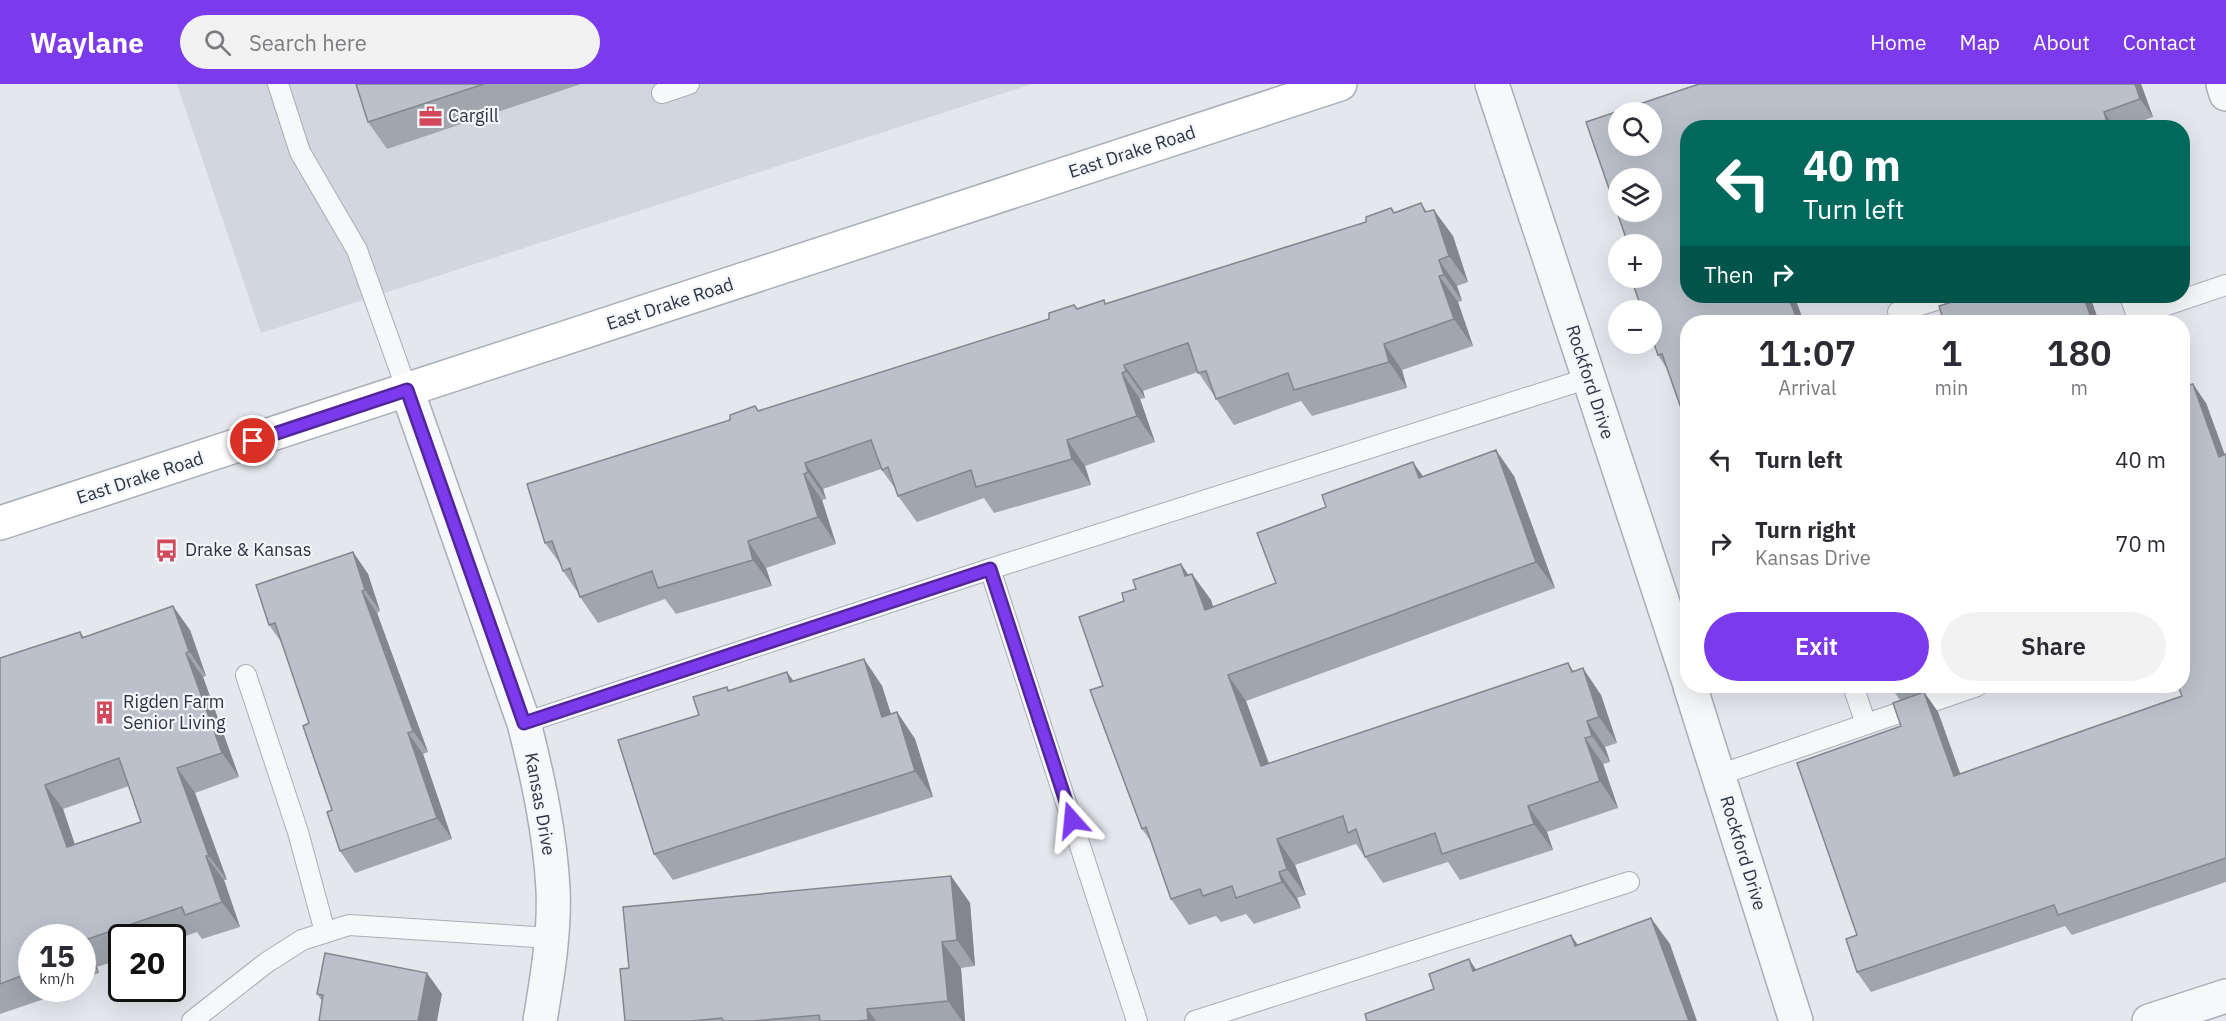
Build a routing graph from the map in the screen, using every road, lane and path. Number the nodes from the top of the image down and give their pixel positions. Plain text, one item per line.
1 (278, 84) edge
2 (689, 84) edge
3 (1340, 84) edge
4 (1492, 84) edge
5 (2223, 84) edge
6 (662, 93) dead end
7 (2226, 94) edge
8 (2226, 285) edge
9 (2190, 299) edge
10 (1926, 303) edge
11 (2179, 303) edge
12 (1899, 315) edge
13 (2148, 315) edge
14 (1589, 378) junction
15 (407, 390) junction
16 (0, 523) edge
17 (990, 569) junction
18 (1680, 655) edge
19 (246, 675) dead end
20 (1692, 693) edge
21 (1855, 693) edge
22 (1957, 693) edge
23 (524, 723) junction
24 (1866, 724) junction
25 (1719, 775) junction
26 (1629, 882) dead end
27 (325, 932) junction
28 (551, 938) junction
29 (2226, 996) edge
30 (192, 1021) edge
31 (540, 1021) edge
32 (1137, 1021) edge
33 (1195, 1021) edge
34 (1796, 1021) edge
35 (2149, 1021) edge

1 - 15 lane
2 - 6 lane
3 - 15 main road, East Drake Road
4 - 14 street, Rockford Drive
5 - 7 street
8 - 9 lane
10 - 12 lane
11 - 13 lane
14 - 17 lane
14 - 18 street, Rockford Drive
15 - 16 main road, East Drake Road
15 - 23 street, Kansas Drive
17 - 23 lane
17 - 32 lane
19 - 27 lane
20 - 25 street, Rockford Drive
21 - 24 lane
22 - 24 lane
23 - 28 street, Kansas Drive
24 - 25 lane
25 - 34 street, Rockford Drive
26 - 33 lane
27 - 28 lane
27 - 30 lane
28 - 31 street, Kansas Drive
29 - 35 street

